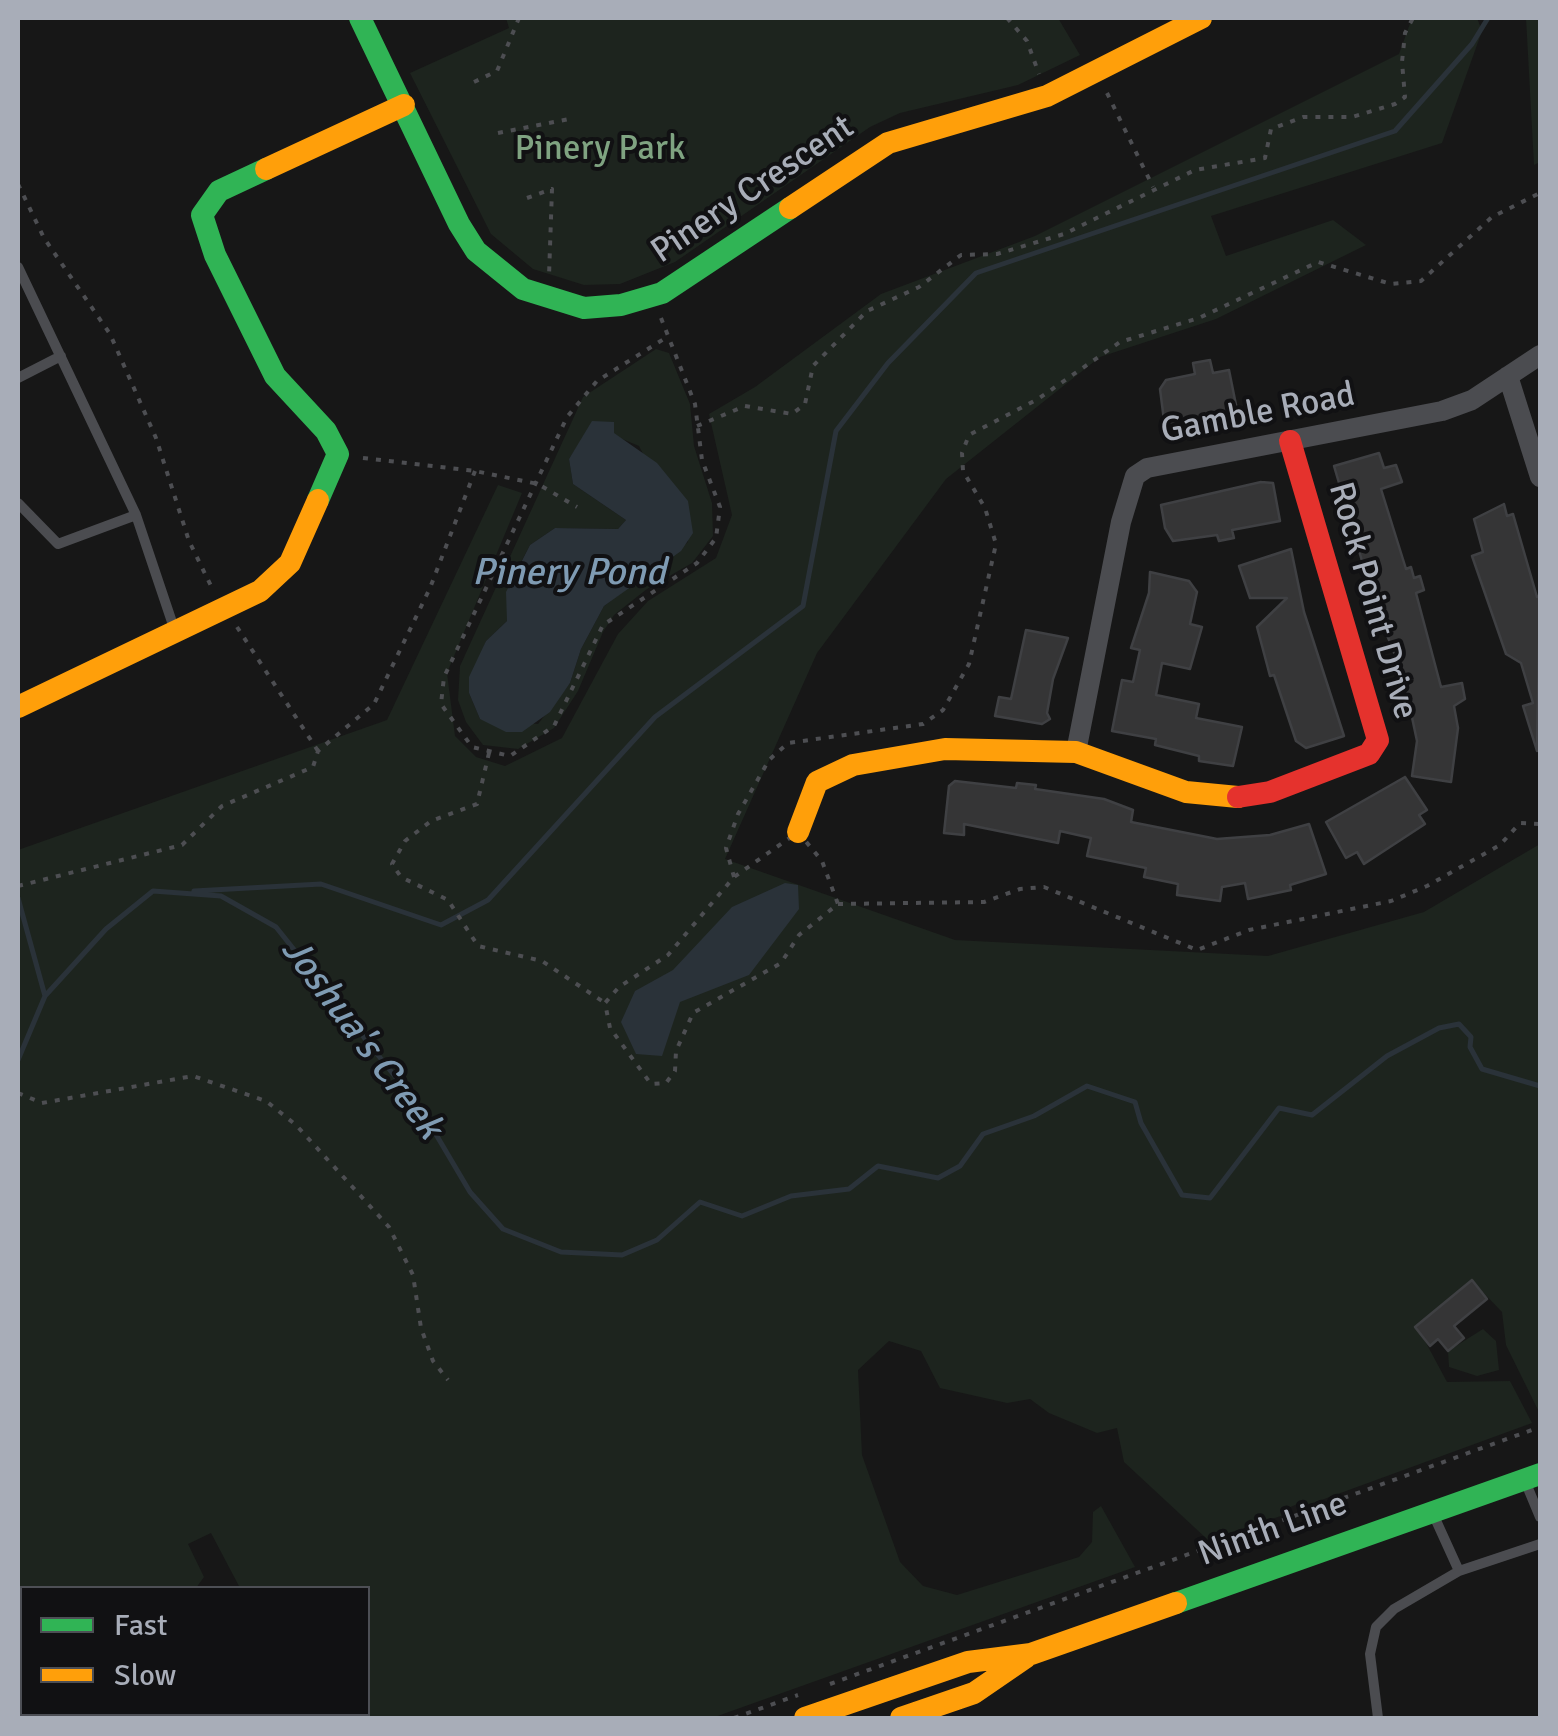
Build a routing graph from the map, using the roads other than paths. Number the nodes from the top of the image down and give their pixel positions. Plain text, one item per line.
1 (360, 18) edge
2 (1201, 18) edge
3 (404, 106) junction
4 (18, 267) edge
5 (1540, 355) edge
6 (61, 356) junction
7 (1508, 376) junction
8 (18, 378) edge
9 (1290, 441) junction
10 (1540, 477) edge
11 (18, 503) edge
12 (136, 515) junction
13 (175, 632) junction
14 (18, 707) edge
15 (1076, 752) junction
16 (798, 832) road end
17 (1533, 1477) edge
18 (1432, 1510) junction
19 (1540, 1517) edge
20 (1540, 1544) edge
21 (1458, 1571) junction
22 (1031, 1654) junction
23 (805, 1718) edge
24 (902, 1718) edge
25 (1378, 1718) edge

1 - 3 street, Pinery Crescent
2 - 3 street, Pinery Crescent
3 - 13 street
4 - 6 lane
5 - 7 street, Gamble Road
6 - 8 lane
6 - 12 lane
7 - 9 street, Gamble Road
7 - 10 street
9 - 15 street, Gamble Road
9 - 15 street, Rock Point Drive
11 - 12 lane
12 - 13 lane
13 - 14 street
15 - 16 street, Rock Point Drive
17 - 18 street, Ninth Line
17 - 19 lane
18 - 21 lane
18 - 22 street, Ninth Line
20 - 21 lane
21 - 25 lane
22 - 23 street, Ninth Line
22 - 24 street, Ninth Line

